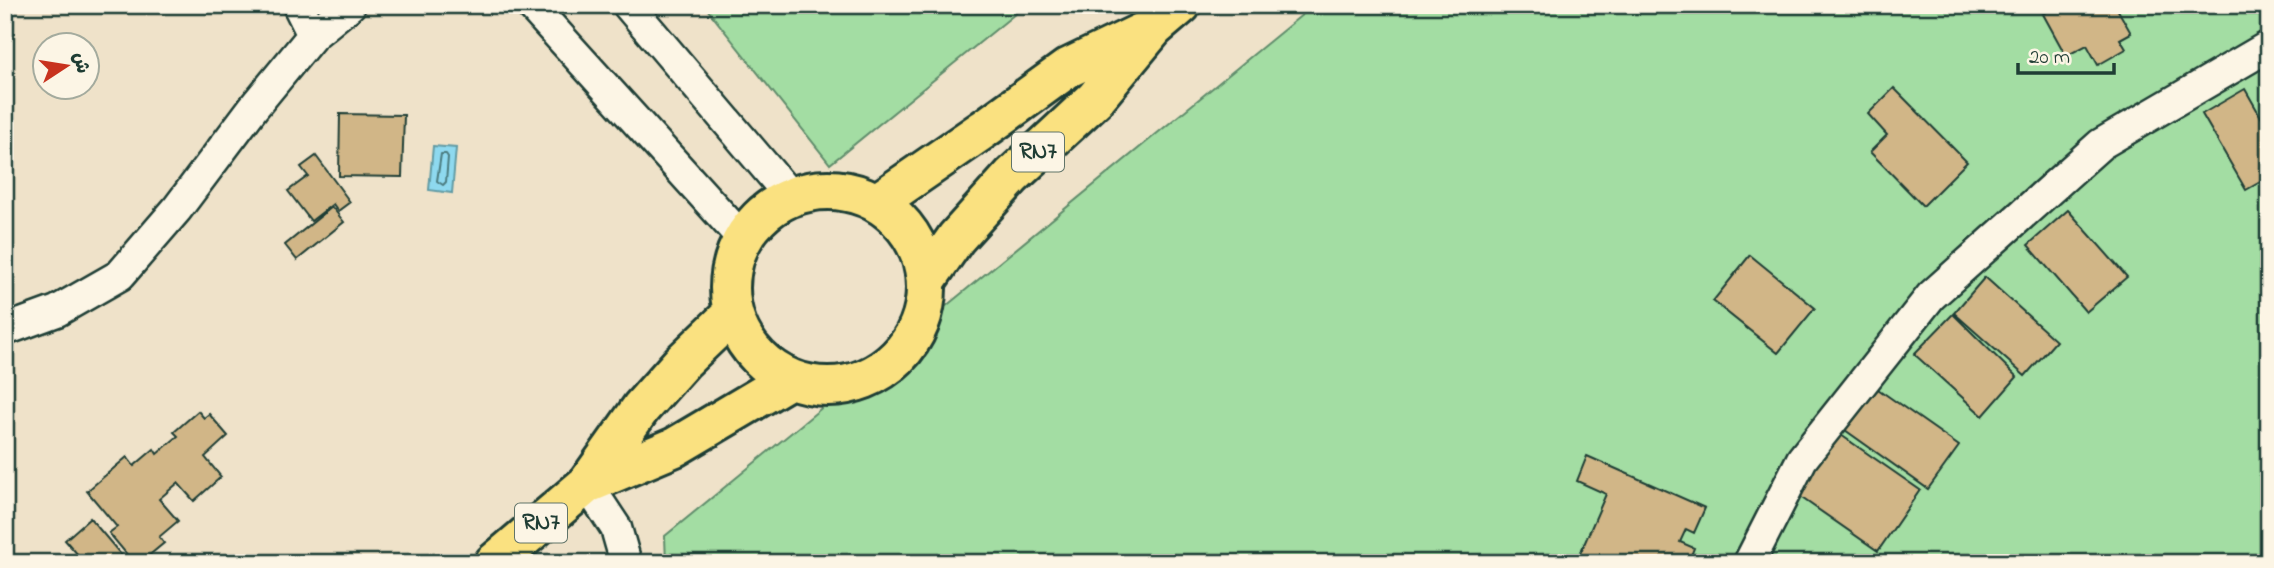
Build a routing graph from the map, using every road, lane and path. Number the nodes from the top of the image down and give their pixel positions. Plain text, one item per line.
1 (298, 5) edge
2 (350, 5) edge
3 (531, 5) edge
4 (628, 5) edge
5 (1167, 16) edge
6 (313, 34) junction
7 (2269, 46) edge
8 (790, 196) junction
9 (878, 202) junction
10 (742, 238) junction
11 (926, 281) junction
12 (732, 314) junction
13 (5, 330) edge
14 (790, 379) junction
15 (587, 484) junction
16 (494, 563) edge
17 (626, 563) edge
18 (1749, 563) edge

1 - 6 street
2 - 6 street
3 - 10 street
4 - 8 street
5 - 9 main road, RN7
5 - 11 main road, RN7
6 - 13 street
7 - 18 street
8 - 9 main road, RN7
8 - 10 main road, RN7
9 - 11 main road, RN7
10 - 12 main road, RN7
11 - 14 main road, RN7
12 - 14 main road, RN7
12 - 15 main road, RN7
14 - 15 main road, RN7
15 - 16 main road, RN7
15 - 17 street

